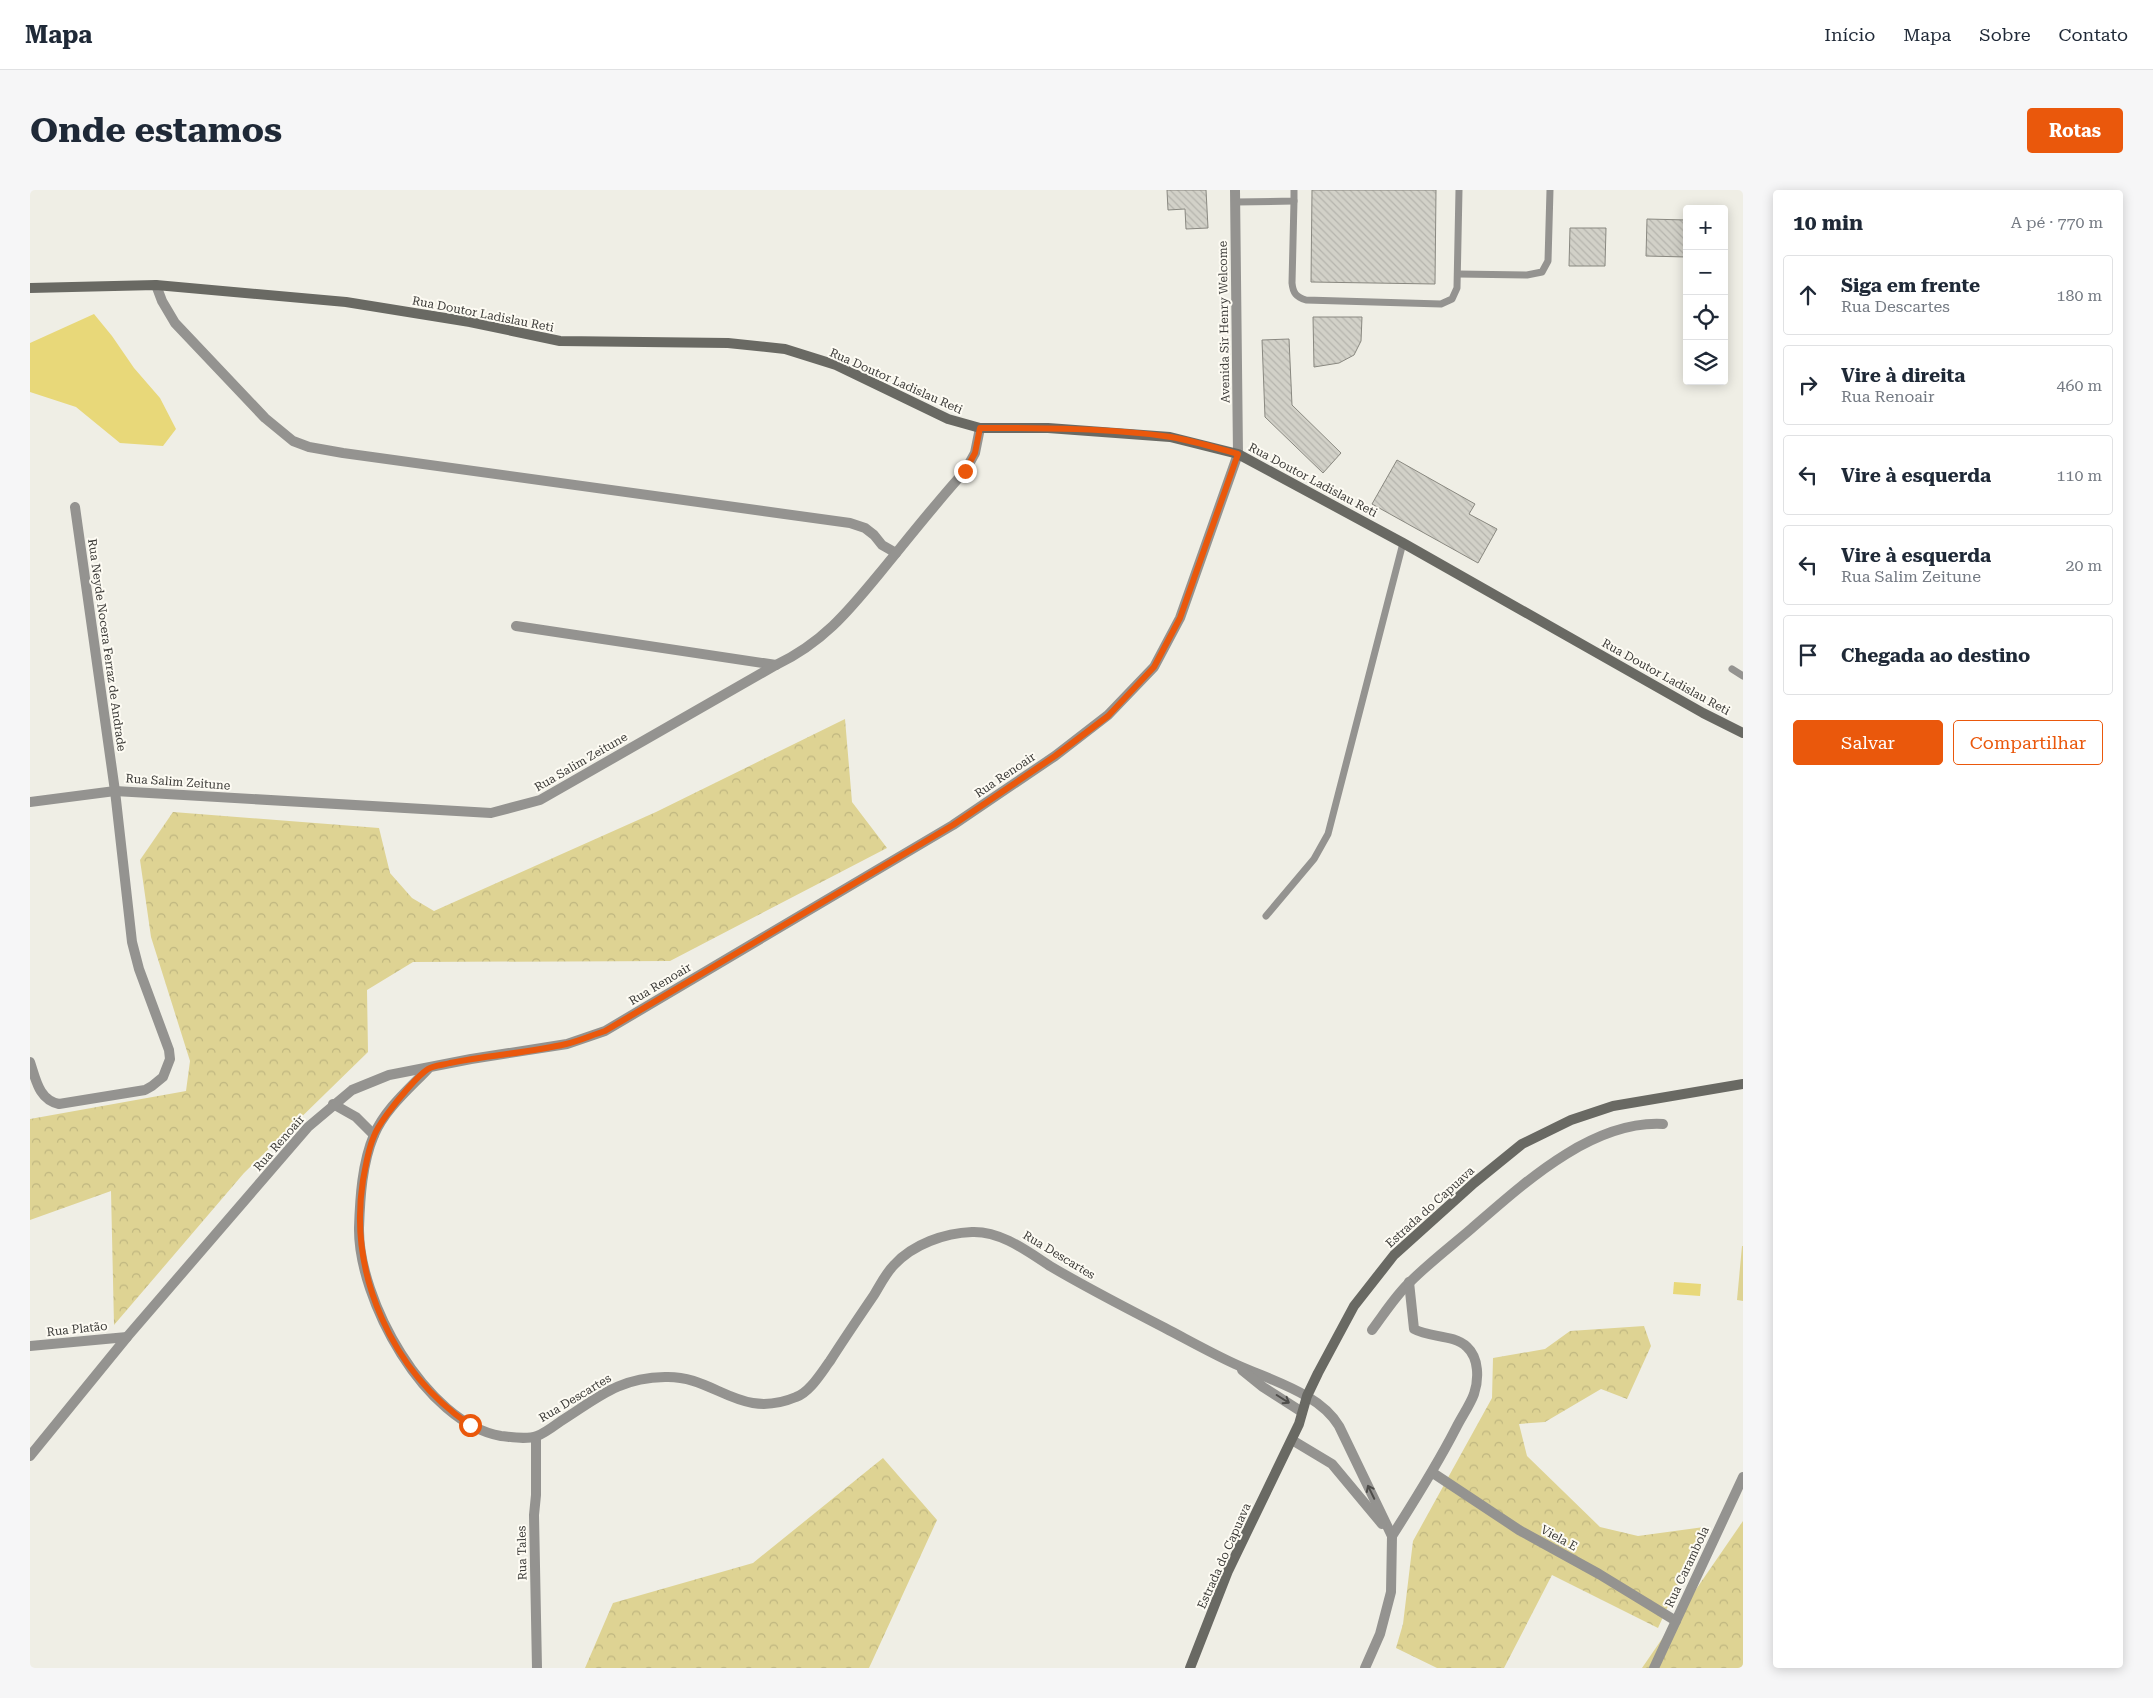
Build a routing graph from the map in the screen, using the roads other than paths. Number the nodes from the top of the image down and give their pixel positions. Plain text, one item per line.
1 (1235, 190) edge
2 (1294, 190) edge
3 (1459, 190) edge
4 (1550, 190) edge
5 (1294, 201) junction
6 (1236, 202) junction
7 (1458, 274) junction
8 (156, 285) junction
9 (30, 288) edge
10 (980, 428) junction
11 (1238, 454) junction
12 (75, 507) dead end
13 (1403, 543) junction
14 (896, 553) junction
15 (516, 626) dead end
16 (776, 665) junction
17 (1732, 669) dead end
18 (1743, 676) edge
19 (1743, 733) edge
20 (115, 791) junction
21 (30, 802) edge
22 (1266, 916) dead end
23 (30, 1062) edge
24 (429, 1068) junction
25 (1743, 1084) edge
26 (333, 1104) junction
27 (1664, 1124) dead end
28 (374, 1135) junction
29 (1409, 1282) junction
30 (1372, 1330) dead end
31 (127, 1336) junction
32 (30, 1346) edge
33 (1235, 1364) junction
34 (1307, 1396) junction
35 (1302, 1412) junction
36 (536, 1437) junction
37 (1292, 1440) junction
38 (30, 1456) edge
39 (1433, 1473) junction
40 (1743, 1477) edge
41 (1392, 1536) junction
42 (1676, 1621) junction
43 (537, 1668) edge
44 (1190, 1668) edge
45 (1365, 1668) edge
46 (1654, 1668) edge

1 - 6 street, Avenida Sir Henry Welcome
2 - 5 lane
3 - 7 lane
4 - 7 lane
5 - 6 lane
5 - 7 lane
6 - 11 street, Avenida Sir Henry Welcome
8 - 9 street, Rua Doutor Ladislau Reti
8 - 10 street, Rua Doutor Ladislau Reti
8 - 14 street
10 - 11 street, Rua Doutor Ladislau Reti
10 - 14 street, Rua Salim Zeitune
11 - 13 street, Rua Doutor Ladislau Reti
11 - 24 street, Rua Renoair
12 - 20 street, Rua Neyde Nocera Ferraz de Andrade
13 - 19 street, Rua Doutor Ladislau Reti
13 - 22 lane
14 - 16 street, Rua Salim Zeitune
15 - 16 street
16 - 20 street, Rua Salim Zeitune
17 - 18 lane
20 - 21 street, Rua Salim Zeitune
20 - 23 street, Rua Neyde Nocera Ferraz de Andrade
24 - 26 street, Rua Renoair
24 - 28 street, Rua Descartes
25 - 34 street, Estrada do Capuava
26 - 28 street
26 - 31 street, Rua Renoair
27 - 29 street
28 - 36 street, Rua Descartes
29 - 30 street
29 - 39 street
31 - 32 street, Rua Platão
31 - 38 street, Rua Renoair
33 - 34 street, Rua Descartes
33 -> 35 street, Rua Descartes
33 - 36 street, Rua Descartes
34 - 35 street, Estrada do Capuava
41 -> 34 street, Rua Descartes
35 - 37 street, Estrada do Capuava
36 - 43 street, Rua Tales
37 - 41 street
37 - 44 street, Estrada do Capuava
39 - 41 street
39 - 42 street, Viela E
40 - 42 street, Rua Carambola
41 - 45 street
42 - 46 street, Rua Carambola

